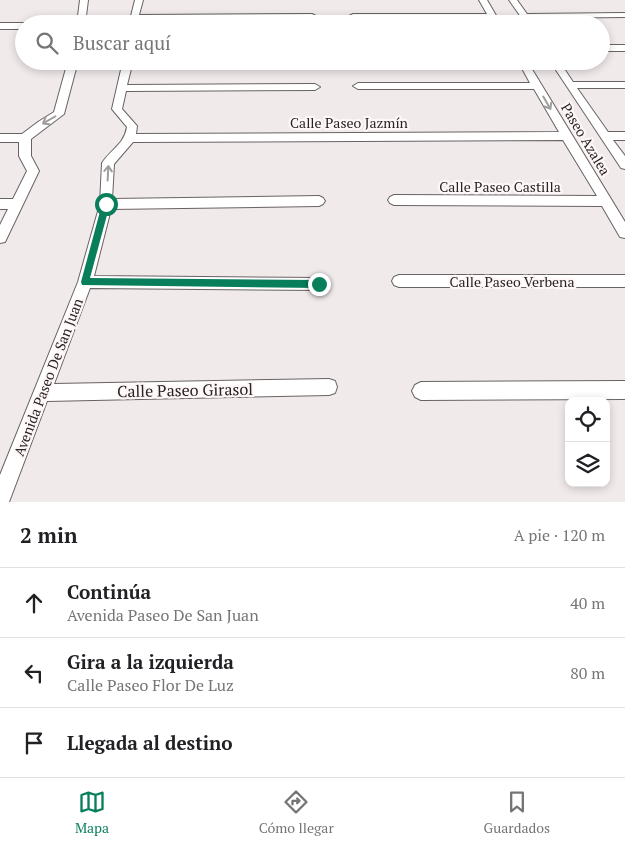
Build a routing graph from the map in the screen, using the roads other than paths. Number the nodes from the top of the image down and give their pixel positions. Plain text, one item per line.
1 (84, 0) edge
2 (139, 0) edge
3 (483, 0) edge
4 (513, 0) edge
5 (82, 15) edge
6 (135, 15) edge
7 (492, 15) edge
8 (524, 15) edge
9 (610, 15) edge
10 (623, 15) dead end
11 (0, 26) edge
12 (15, 26) edge
13 (610, 48) edge
14 (625, 48) edge
15 (71, 70) edge
16 (126, 70) edge
17 (527, 70) edge
18 (560, 70) edge
19 (570, 85) junction
20 (358, 86) dead end
21 (537, 86) junction
22 (625, 86) edge
23 (315, 87) dead end
24 (122, 88) junction
25 (566, 136) junction
26 (605, 136) junction
27 (625, 136) edge
28 (0, 138) edge
29 (25, 138) junction
30 (131, 138) junction
31 (625, 164) edge
32 (394, 200) dead end
33 (319, 201) dead end
34 (606, 201) junction
35 (0, 204) edge
36 (18, 204) junction
37 (106, 204) junction
38 (625, 232) edge
39 (0, 238) edge
40 (399, 281) dead end
41 (625, 281) edge
42 (85, 282) junction
43 (319, 284) dead end
44 (329, 387) dead end
45 (625, 390) edge
46 (421, 391) dead end
47 (41, 393) junction
48 (0, 500) edge

1 - 5 street
2 - 6 street
3 - 7 street
4 - 8 street
9 - 10 street
11 - 12 street
13 - 14 street
15 -> 29 street
16 - 24 street
17 - 21 street, Paseo Azalea
18 - 19 street, Paseo Azalea
19 - 22 street
19 - 26 street, Paseo Azalea
20 - 21 street
21 -> 25 street, Paseo Azalea
23 - 24 street
24 - 30 street
25 - 30 street, Calle Paseo Jazmín
25 - 34 street, Paseo Azalea
26 - 27 street
26 - 31 street, Paseo Azalea
28 - 29 street
29 - 36 street
37 -> 30 street, Avenida Paseo De San Juan
32 - 34 street, Calle Paseo Castilla
33 - 37 street
34 - 38 street, Paseo Azalea
35 - 36 street
36 - 39 street
37 - 42 street, Avenida Paseo De San Juan
40 - 41 street, Calle Paseo Verbena
42 - 43 street
42 - 47 street, Avenida Paseo De San Juan
44 - 47 street, Calle Paseo Girasol
45 - 46 street
47 - 48 street, Avenida Paseo De San Juan

